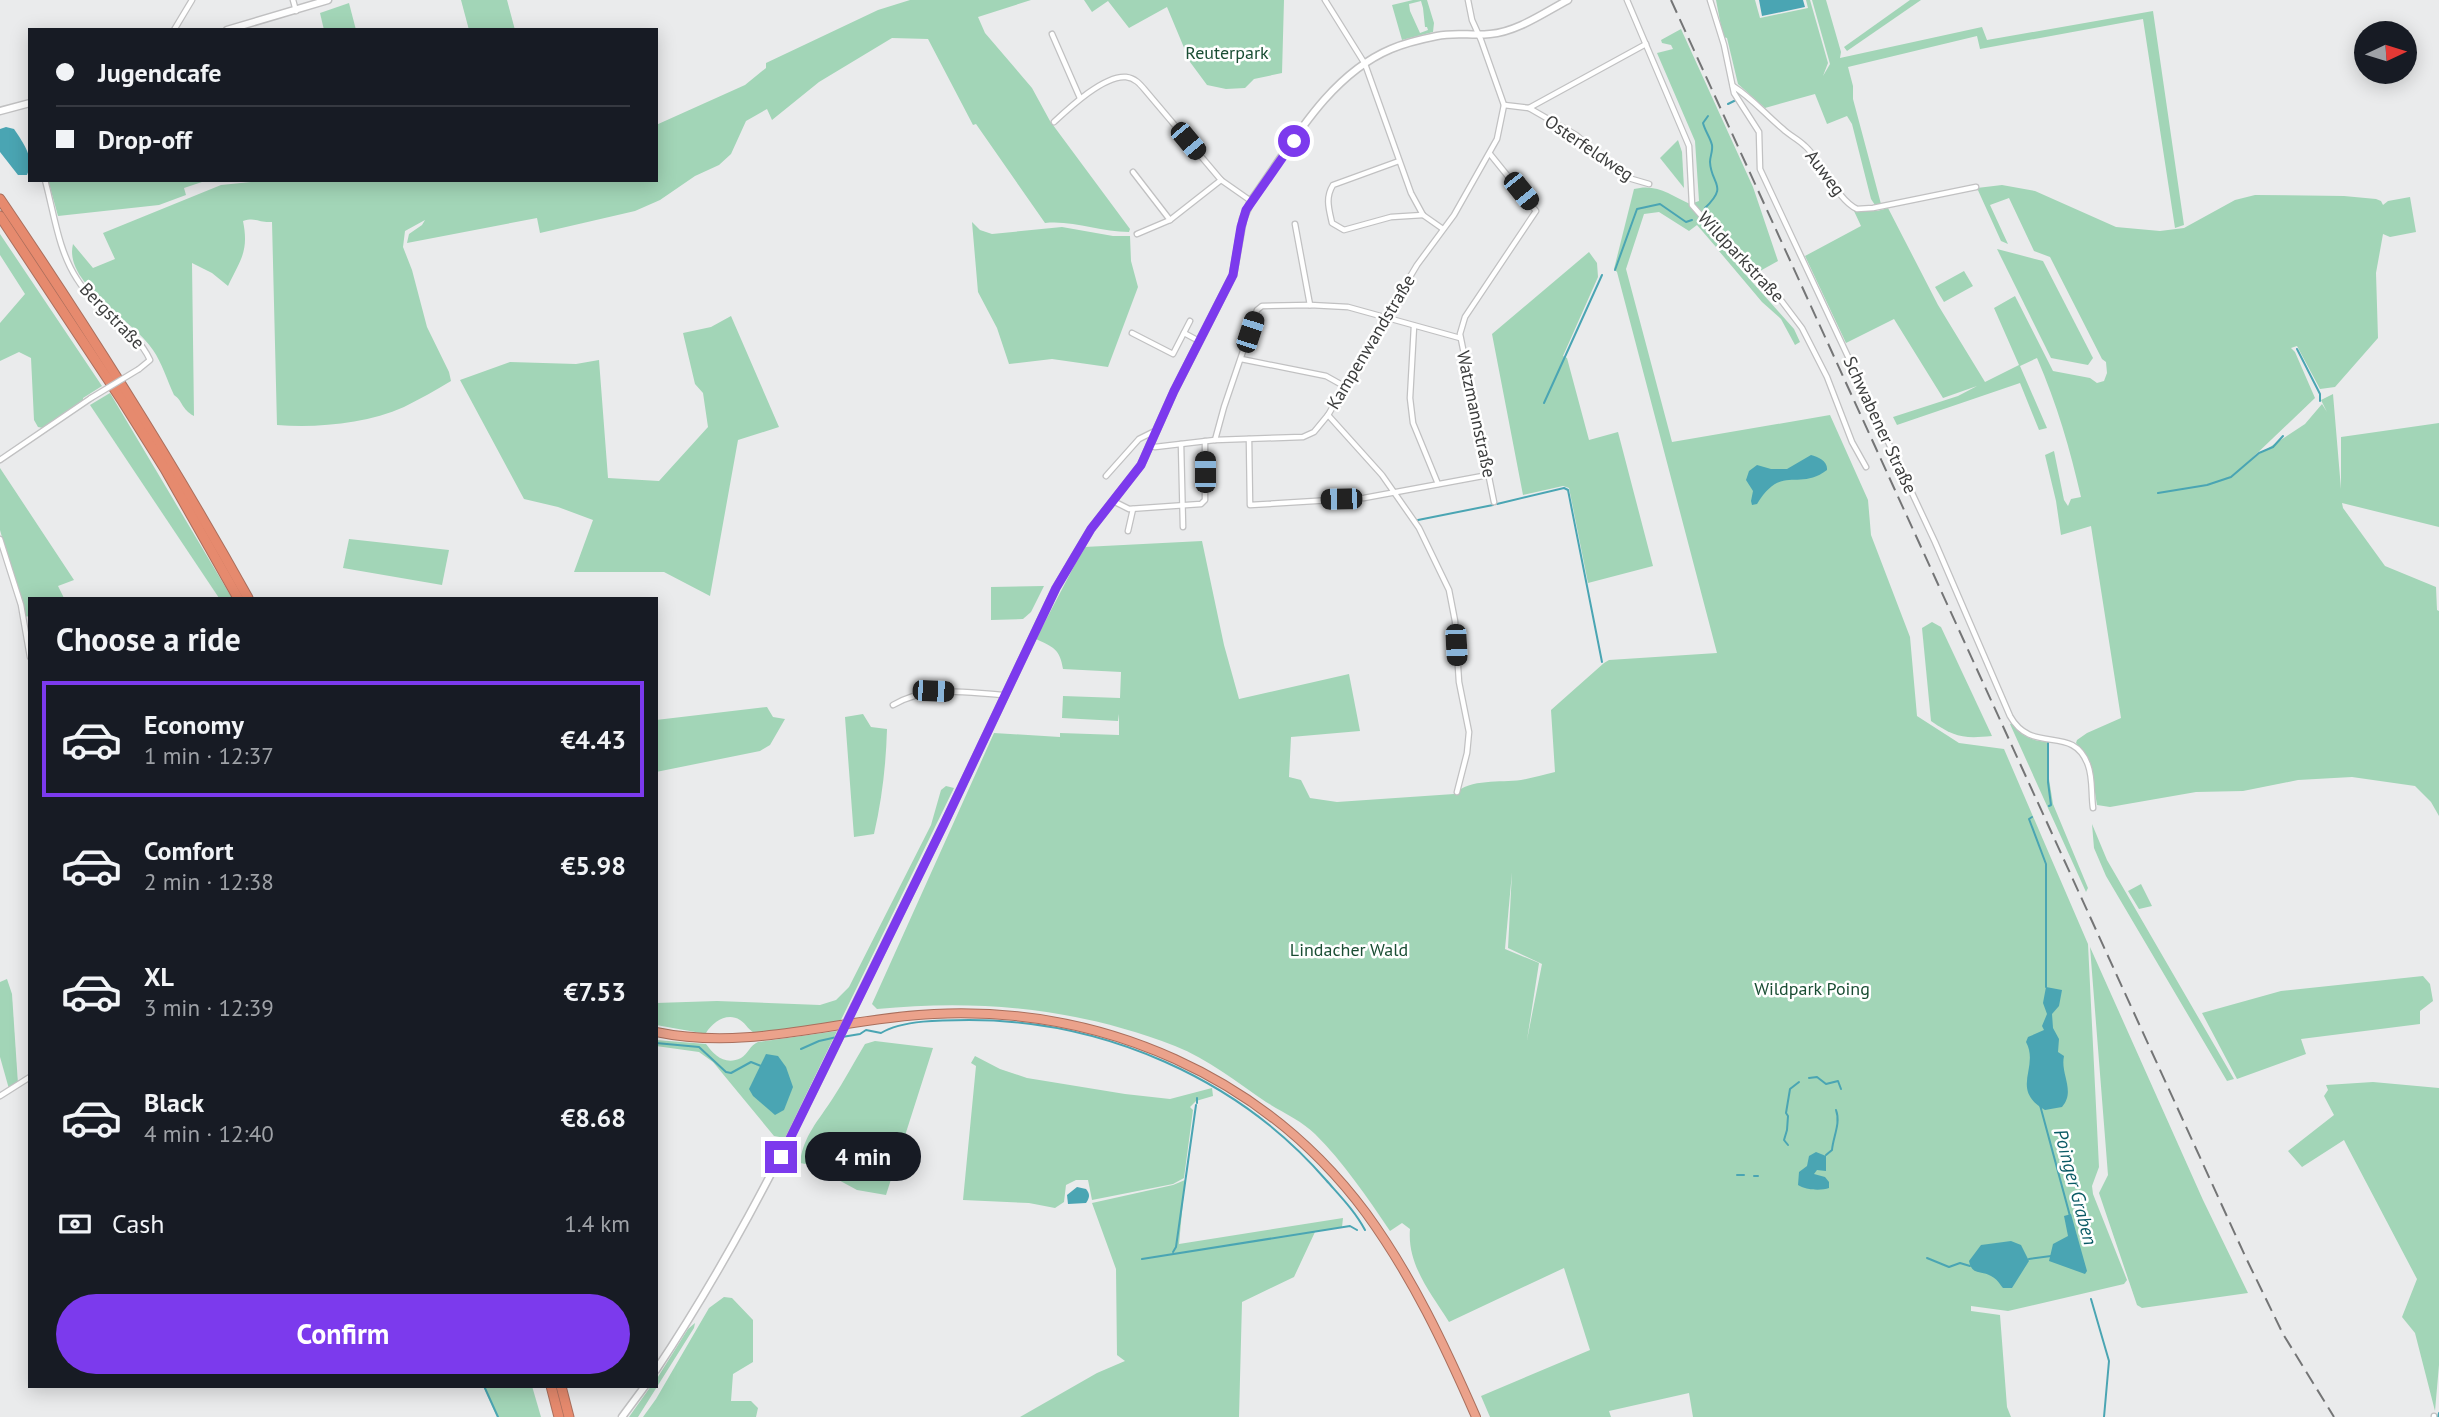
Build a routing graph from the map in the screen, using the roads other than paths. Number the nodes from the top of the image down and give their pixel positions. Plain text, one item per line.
1 (192, 0) edge
2 (293, 0) edge
3 (328, 0) edge
4 (1325, 0) edge
5 (1468, 0) edge
6 (1568, 0) edge
7 (1627, 0) edge
8 (1710, 0) edge
9 (296, 11) junction
10 (175, 28) edge
11 (234, 28) edge
12 (1052, 34) dead end
13 (1478, 34) junction
14 (1646, 44) junction
15 (1365, 64) junction
16 (1732, 85) junction
17 (1080, 99) junction
18 (28, 104) edge
19 (1504, 105) junction
20 (1529, 108) junction
21 (0, 111) edge
22 (1054, 122) dead end
23 (1490, 154) junction
24 (1399, 161) junction
25 (1133, 172) dead end
26 (1221, 180) junction
27 (46, 182) edge
28 (1649, 184) dead end
29 (1976, 187) dead end
30 (0, 199) edge
31 (1251, 201) junction
32 (1423, 215) junction
33 (0, 216) edge
34 (1170, 220) junction
35 (1295, 224) dead end
36 (1443, 229) junction
37 (1137, 234) dead end
38 (1310, 304) junction
39 (1387, 316) junction
40 (1190, 321) dead end
41 (1414, 326) junction
42 (1132, 333) dead end
43 (1184, 333) junction
44 (1460, 338) junction
45 (1199, 341) junction
46 (1241, 359) junction
47 (1345, 386) junction
48 (1328, 415) junction
49 (1155, 431) junction
50 (1249, 439) junction
51 (1214, 440) junction
52 (1205, 441) junction
53 (1149, 444) junction
54 (1181, 444) junction
55 (0, 460) edge
56 (1866, 467) dead end
57 (1488, 475) junction
58 (1105, 476) dead end
59 (1438, 484) junction
60 (1393, 494) junction
61 (1113, 501) junction
62 (1494, 502) dead end
63 (1182, 505) junction
64 (1133, 509) junction
65 (1184, 527) dead end
66 (1128, 531) dead end
67 (0, 539) edge
68 (237, 597) edge
69 (247, 597) edge
70 (28, 645) edge
71 (1004, 695) junction
72 (893, 705) dead end
73 (1457, 792) dead end
74 (2093, 808) dead end
75 (658, 1032) edge
76 (28, 1078) edge
77 (0, 1096) edge
78 (658, 1367) edge
79 (552, 1388) edge
80 (562, 1388) edge
81 (644, 1388) edge
82 (559, 1417) edge
83 (569, 1417) edge
84 (622, 1417) edge
85 (1476, 1417) edge

1 - 10 street
2 - 9 street
3 - 9 street
4 - 15 street
5 - 13 street
6 - 13 street
7 - 14 street, Wildparkstraße
8 - 16 street, Schwabener Straße
9 - 11 street
12 - 17 street
13 - 15 street
13 - 19 street
14 - 20 street
14 - 56 street, Wildparkstraße
15 - 24 street
15 - 31 street
16 - 29 street, Auweg
16 - 74 street, Schwabener Straße
17 - 22 street
17 - 26 street
18 - 21 street
19 - 20 street
19 - 23 street, Kampenwandstraße
20 - 28 street, Osterfeldweg
23 - 36 street, Kampenwandstraße
23 - 44 street, Watzmannstraße
24 - 32 street
24 - 32 street
25 - 34 street
26 - 31 street
26 - 34 street
27 - 55 street, Bergstraße, bridge
30 - 69 highway
31 - 45 street
32 - 36 street
33 - 68 highway
34 - 37 street
35 - 38 street
36 - 39 street, Kampenwandstraße
38 - 39 street
38 - 46 street
39 - 41 street
39 - 47 street, Kampenwandstraße
40 - 43 street
41 - 44 street
41 - 59 street
42 - 43 street
43 - 45 street
44 - 57 street, Watzmannstraße
45 - 49 street
46 - 47 street
46 - 51 street
47 - 48 street, Kampenwandstraße
48 - 50 street, Kampenwandstraße
48 - 60 street
49 - 53 street
49 - 58 street
50 - 51 street, Kampenwandstraße
50 - 60 street
51 - 52 street, Kampenwandstraße
52 - 54 street, Kampenwandstraße
52 - 63 street
53 - 54 street, Kampenwandstraße
53 - 61 street
54 - 63 street
57 - 59 street
57 - 62 street, Watzmannstraße
59 - 60 street
60 - 73 street
61 - 64 street
61 - 71 street
63 - 64 street
63 - 65 street
64 - 66 street
67 - 70 street
71 - 72 street
71 - 78 street, bridge
75 - 85 highway
76 - 77 street
79 - 82 highway
80 - 83 highway
81 - 84 street

